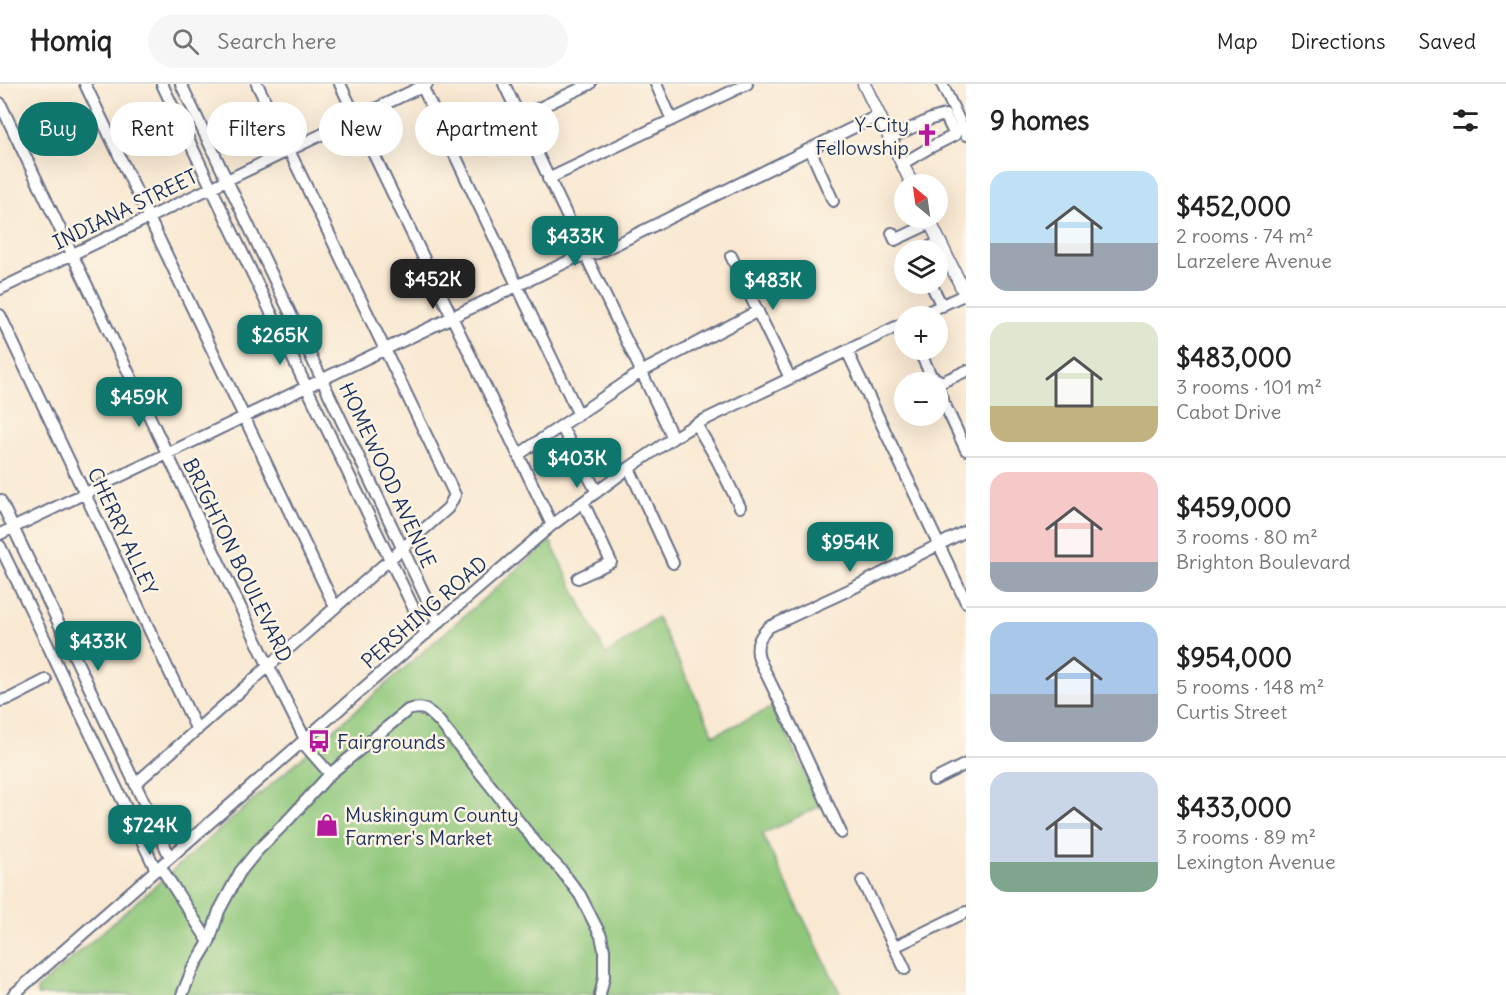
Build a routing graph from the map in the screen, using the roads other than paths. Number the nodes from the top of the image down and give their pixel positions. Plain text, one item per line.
1 (85, 84) edge
2 (162, 84) edge
3 (181, 84) edge
4 (257, 84) edge
5 (340, 84) edge
6 (504, 84) edge
7 (590, 84) edge
8 (656, 84) edge
9 (747, 84) edge
10 (864, 84) edge
11 (942, 84) edge
12 (424, 85) edge
13 (266, 102) edge
14 (348, 102) edge
15 (389, 102) edge
16 (512, 102) edge
17 (551, 102) edge
18 (0, 103) edge
19 (879, 115) junction
20 (672, 120) junction
21 (966, 135) edge
22 (890, 138) junction
23 (810, 149) junction
24 (277, 156) edge
25 (292, 156) edge
26 (374, 156) edge
27 (537, 156) edge
28 (902, 164) junction
29 (907, 174) edge
30 (548, 179) junction
31 (227, 180) junction
32 (212, 188) junction
33 (832, 201) dead end
34 (150, 217) junction
35 (915, 228) edge
36 (892, 233) dead end
37 (72, 255) junction
38 (585, 256) junction
39 (731, 256) dead end
40 (948, 258) edge
41 (517, 286) junction
42 (0, 289) edge
43 (937, 294) edge
44 (966, 295) edge
45 (942, 306) joint
46 (758, 311) junction
47 (0, 315) edge
48 (452, 317) junction
49 (894, 329) edge
50 (385, 348) junction
51 (847, 351) junction
52 (966, 371) edge
53 (641, 372) junction
54 (322, 378) junction
55 (790, 378) junction
56 (948, 379) edge
57 (306, 386) junction
58 (948, 411) edge
59 (578, 413) junction
60 (244, 416) junction
61 (696, 424) junction
62 (561, 426) junction
63 (673, 438) junction
64 (966, 450) edge
65 (167, 453) junction
66 (518, 455) junction
67 (629, 468) junction
68 (597, 492) junction
69 (85, 493) junction
70 (0, 500) edge
71 (583, 502) junction
72 (740, 507) dead end
73 (552, 525) junction
74 (13, 527) junction
75 (966, 531) edge
76 (0, 534) edge
77 (939, 544) junction
78 (0, 546) edge
79 (402, 548) junction
80 (389, 560) junction
81 (674, 563) dead end
82 (578, 578) dead end
83 (966, 602) edge
84 (335, 607) junction
85 (438, 622) junction
86 (426, 634) junction
87 (268, 665) junction
88 (46, 680) dead end
89 (0, 701) edge
90 (197, 730) junction
91 (304, 741) junction
92 (966, 764) edge
93 (330, 774) junction
94 (934, 780) dead end
95 (135, 784) junction
96 (841, 833) dead end
97 (170, 857) junction
98 (158, 868) junction
99 (862, 881) dead end
100 (966, 912) edge
101 (209, 942) junction
102 (894, 947) junction
103 (905, 969) dead end
104 (13, 995) edge
105 (182, 995) edge
106 (600, 995) edge

1 - 34 street
2 - 32 street, HOMEWOOD AVENUE
3 - 31 street, HOMEWOOD AVENUE
4 - 13 street
5 - 14 street
6 - 16 street
7 - 17 street
8 - 20 street
9 - 20 street
10 - 19 main road
11 - 21 street
12 - 15 street, INDIANA STREET
12 - 41 street
18 - 37 street, BRIGHTON BOULEVARD
19 - 22 main road
19 - 23 street
20 - 30 street
22 - 28 main road
22 - 28 street
23 - 33 street
23 - 38 street
24 - 31 street, INDIANA STREET
25 - 50 street
26 - 48 street
27 - 30 street
28 - 29 main road
30 - 38 street
31 - 32 street, INDIANA STREET
31 - 54 street, HOMEWOOD AVENUE
32 - 34 street, INDIANA STREET
32 - 57 street, HOMEWOOD AVENUE
34 - 37 street, INDIANA STREET
34 - 60 street
35 - 36 street
37 - 42 street, INDIANA STREET
37 - 65 street, BRIGHTON BOULEVARD
38 - 41 street
38 - 53 street
39 - 46 street
40 - 44 main road
41 - 48 street
41 - 59 street
43 - 45 street
44 - 45 street
46 - 53 street
46 - 55 street
47 - 69 street, CHERRY ALLEY
48 - 50 street
48 - 66 street
49 - 51 street, PERSHING ROAD
50 - 54 street
50 - 79 street
51 - 55 street, PERSHING ROAD
51 - 77 street
52 - 56 street
53 - 59 street
53 - 63 street
54 - 57 street
54 - 79 street, HOMEWOOD AVENUE
55 - 61 street, PERSHING ROAD
57 - 60 street
57 - 80 street, HOMEWOOD AVENUE
58 - 64 street
59 - 62 street
60 - 65 street
60 - 84 street
61 - 63 street, PERSHING ROAD
61 - 72 street
62 - 66 street
62 - 68 street
63 - 67 street, PERSHING ROAD
65 - 69 street
65 - 87 street, BRIGHTON BOULEVARD
66 - 73 street
67 - 68 street, PERSHING ROAD
67 - 81 street
68 - 71 street, PERSHING ROAD
69 - 74 street
69 - 90 street, CHERRY ALLEY
70 - 74 street
71 - 73 street, PERSHING ROAD
71 - 82 street
73 - 85 street, PERSHING ROAD
74 - 76 street
74 - 95 street
75 - 77 street
77 - 83 street
77 - 96 street
78 - 98 street
79 - 80 street
79 - 85 street, HOMEWOOD AVENUE
80 - 84 street
80 - 86 street, HOMEWOOD AVENUE
84 - 87 street
85 - 86 street, PERSHING ROAD
86 - 91 street, PERSHING ROAD
87 - 90 street
87 - 91 street, BRIGHTON BOULEVARD
88 - 89 street
90 - 95 street
91 - 93 street, BRIGHTON BOULEVARD
91 - 97 street, PERSHING ROAD
92 - 94 street
93 - 101 street
93 - 106 street
95 - 97 street
97 - 98 street, PERSHING ROAD
98 - 101 street
98 - 104 street, PERSHING ROAD
99 - 102 street
100 - 102 street
101 - 105 street
102 - 103 street

